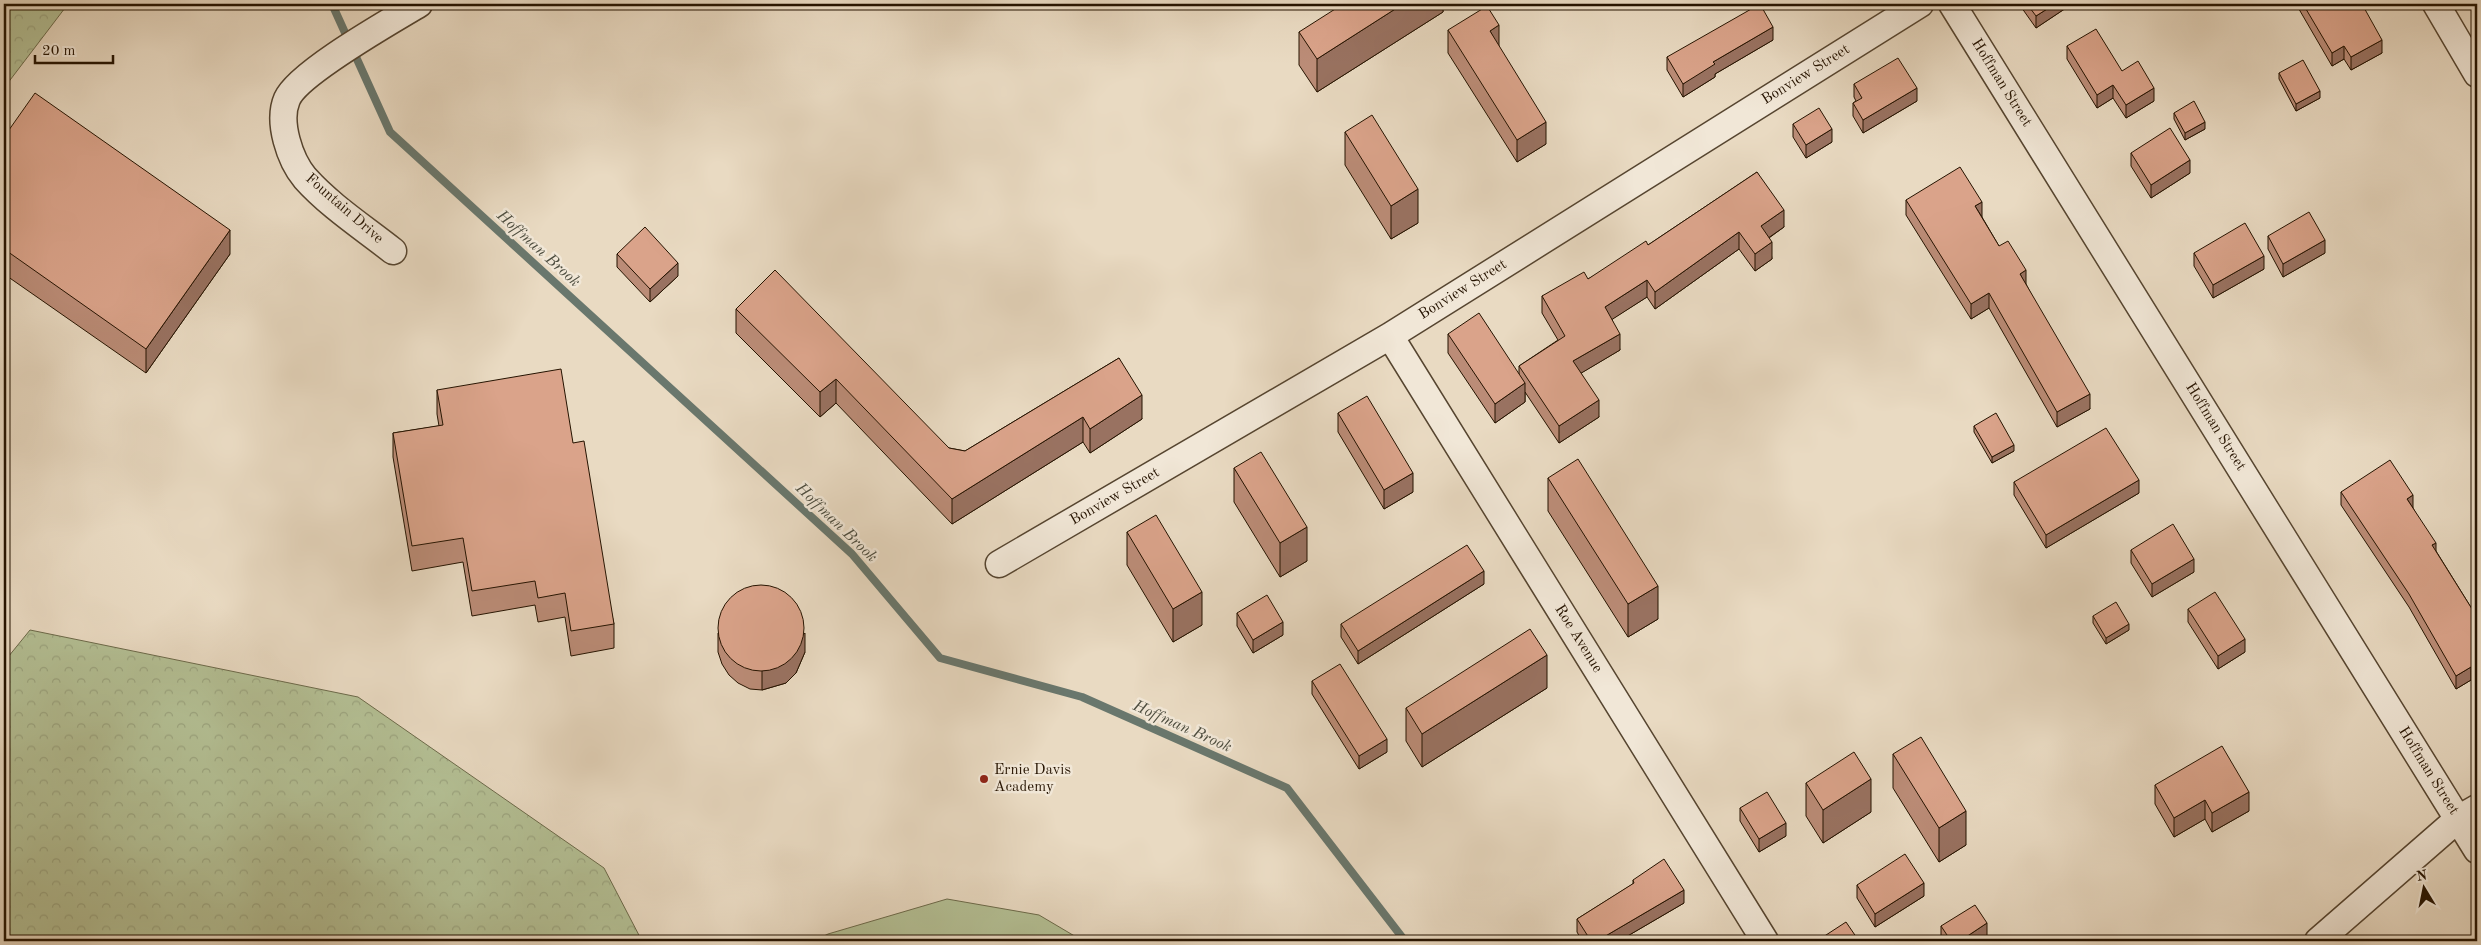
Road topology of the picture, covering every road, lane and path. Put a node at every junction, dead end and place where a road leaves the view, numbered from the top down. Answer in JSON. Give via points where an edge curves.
{"nodes":[{"id":1,"x":1920,"y":4,"type":"edge"},
{"id":2,"x":1952,"y":4,"type":"edge"},
{"id":3,"x":2436,"y":4,"type":"edge"},
{"id":4,"x":409,"y":10,"type":"edge"},
{"id":5,"x":2477,"y":74,"type":"edge"},
{"id":6,"x":393,"y":251,"type":"dead end"},
{"id":7,"x":1390,"y":336,"type":"junction"},
{"id":8,"x":999,"y":564,"type":"dead end"},
{"id":9,"x":2468,"y":814,"type":"edge"},
{"id":10,"x":2477,"y":850,"type":"edge"},
{"id":11,"x":1765,"y":941,"type":"edge"},
{"id":12,"x":2318,"y":941,"type":"edge"}],
"edges":[{"from":1,"to":7,"type":"street","name":"Bonview Street"},
{"from":2,"to":9,"type":"street","name":"Hoffman Street"},
{"from":3,"to":5,"type":"street"},
{"from":4,"to":6,"type":"street","name":"Fountain Drive","via":[[306,78],[287,99],[284,109],[284,130],[304,176]]},
{"from":7,"to":8,"type":"street","name":"Bonview Street"},
{"from":7,"to":11,"type":"street","name":"Roe Avenue"},
{"from":9,"to":10,"type":"street","name":"Hoffman Street"},
{"from":9,"to":12,"type":"street"}]}
